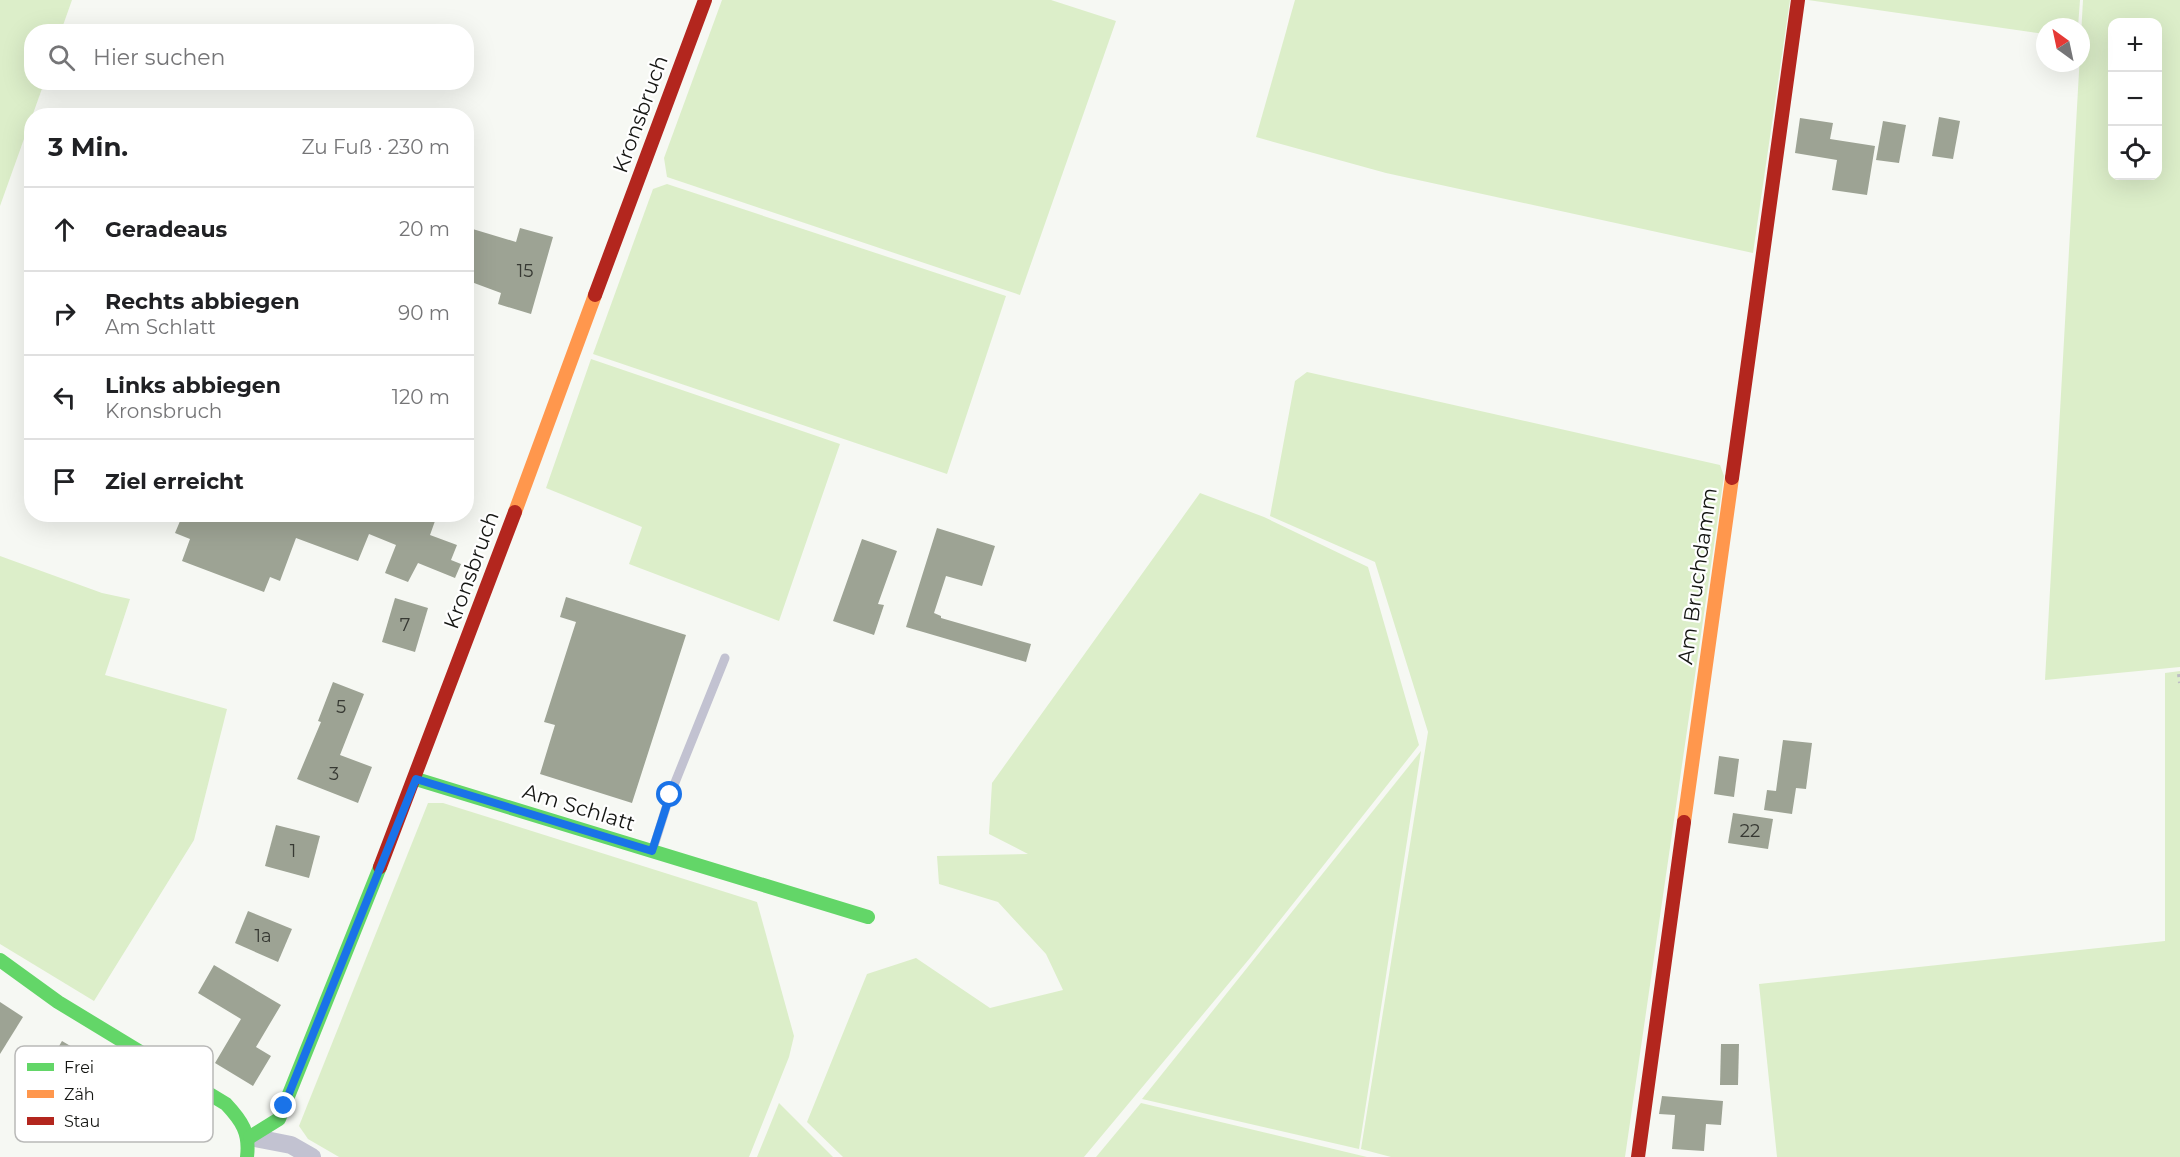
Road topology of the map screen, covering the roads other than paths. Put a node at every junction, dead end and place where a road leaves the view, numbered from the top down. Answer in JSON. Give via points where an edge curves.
{"nodes":[{"id":1,"x":705,"y":0,"type":"edge"},
{"id":2,"x":1798,"y":0,"type":"edge"},
{"id":3,"x":725,"y":658,"type":"dead end"},
{"id":4,"x":416,"y":779,"type":"junction"},
{"id":5,"x":652,"y":851,"type":"junction"},
{"id":6,"x":868,"y":917,"type":"dead end"},
{"id":7,"x":0,"y":960,"type":"edge"},
{"id":8,"x":130,"y":1046,"type":"edge"},
{"id":9,"x":213,"y":1096,"type":"edge"},
{"id":10,"x":250,"y":1137,"type":"junction"},
{"id":11,"x":247,"y":1157,"type":"edge"},
{"id":12,"x":312,"y":1157,"type":"edge"},
{"id":13,"x":1638,"y":1157,"type":"edge"}],
"edges":[{"from":1,"to":4,"type":"street","name":"Kronsbruch"},
{"from":2,"to":13,"type":"street","name":"Am Bruchdamm"},
{"from":3,"to":5,"type":"lane"},
{"from":4,"to":5,"type":"street","name":"Am Schlatt"},
{"from":4,"to":10,"type":"street","name":"Kronsbruch","via":[[279,1119]]},
{"from":5,"to":6,"type":"street","name":"Am Schlatt"},
{"from":7,"to":8,"type":"street","via":[[58,1002]]},
{"from":9,"to":10,"type":"street","via":[[240,1118]]},
{"from":10,"to":11,"type":"street"},
{"from":10,"to":12,"type":"street","via":[[291,1145]]}]}
